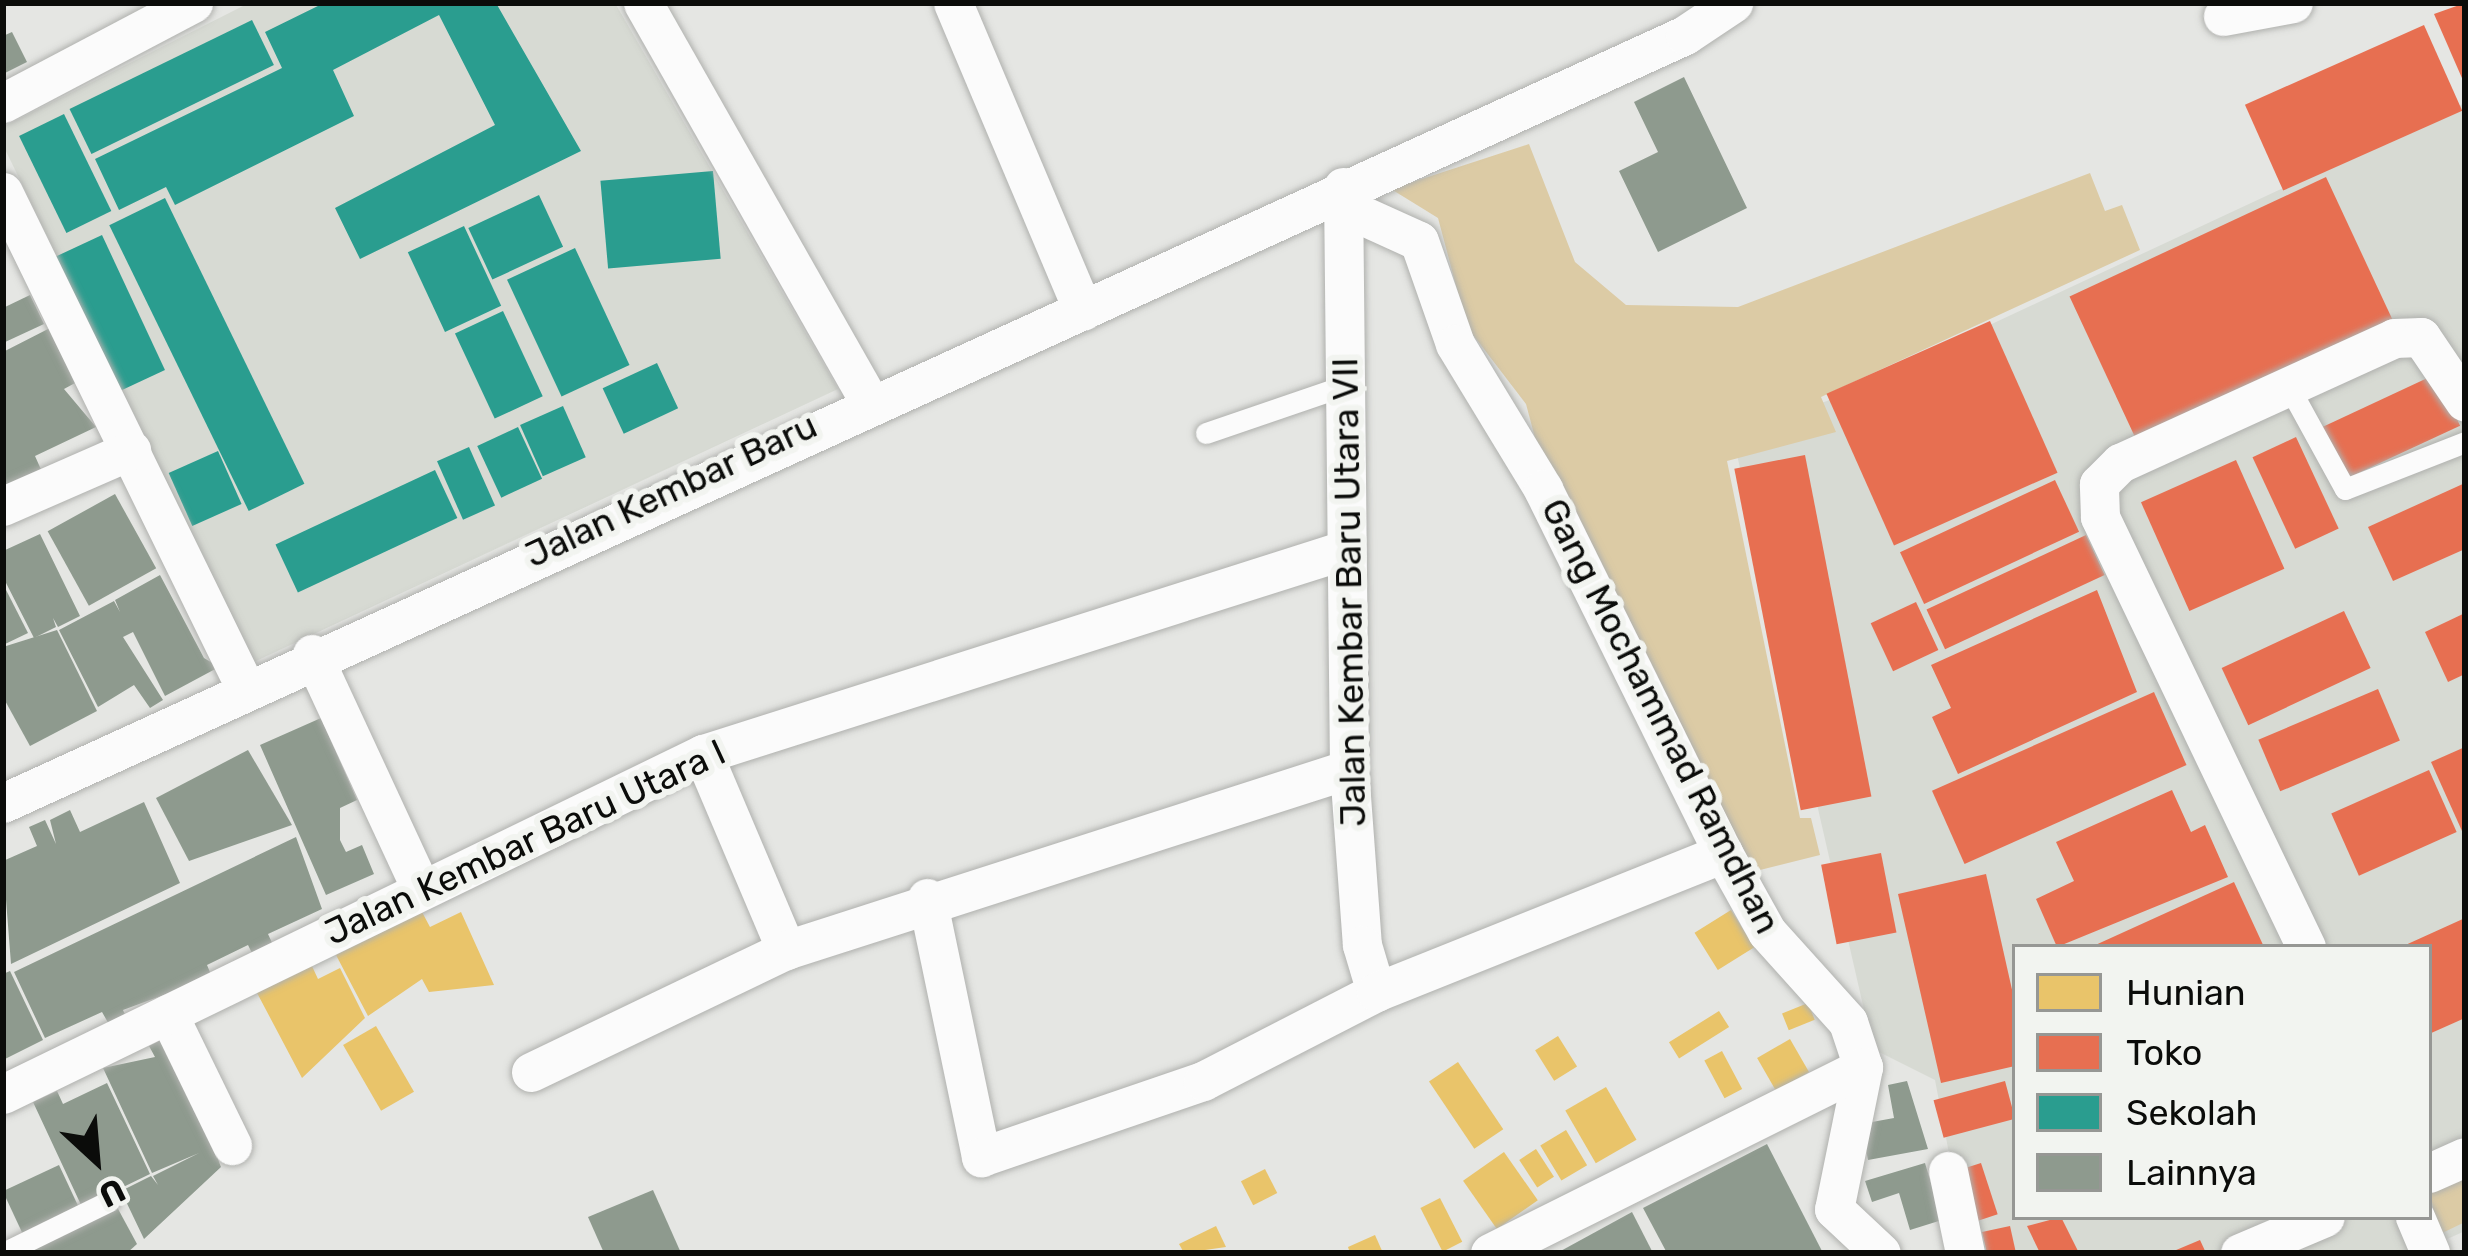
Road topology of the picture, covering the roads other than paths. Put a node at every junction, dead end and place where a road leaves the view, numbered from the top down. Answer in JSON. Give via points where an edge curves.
{"nodes":[{"id":1,"x":193,"y":3,"type":"edge"},
{"id":2,"x":644,"y":3,"type":"edge"},
{"id":3,"x":953,"y":3,"type":"edge"},
{"id":4,"x":1733,"y":3,"type":"edge"},
{"id":5,"x":2293,"y":3,"type":"edge"},
{"id":6,"x":2223,"y":16,"type":"dead end"},
{"id":7,"x":3,"y":103,"type":"edge"},
{"id":8,"x":3,"y":192,"type":"edge"},
{"id":9,"x":1343,"y":197,"type":"junction"},
{"id":10,"x":1083,"y":311,"type":"junction"},
{"id":11,"x":1343,"y":386,"type":"junction"},
{"id":12,"x":2290,"y":389,"type":"junction"},
{"id":13,"x":868,"y":399,"type":"junction"},
{"id":14,"x":2465,"y":401,"type":"edge"},
{"id":15,"x":1206,"y":434,"type":"dead end"},
{"id":16,"x":2465,"y":442,"type":"edge"},
{"id":17,"x":130,"y":450,"type":"junction"},
{"id":18,"x":3,"y":506,"type":"edge"},
{"id":19,"x":1341,"y":551,"type":"junction"},
{"id":20,"x":312,"y":655,"type":"junction"},
{"id":21,"x":244,"y":687,"type":"junction"},
{"id":22,"x":703,"y":754,"type":"junction"},
{"id":23,"x":1349,"y":769,"type":"junction"},
{"id":24,"x":3,"y":803,"type":"edge"},
{"id":25,"x":1723,"y":853,"type":"junction"},
{"id":26,"x":421,"y":889,"type":"junction"},
{"id":27,"x":927,"y":898,"type":"junction"},
{"id":28,"x":2305,"y":944,"type":"edge"},
{"id":29,"x":786,"y":950,"type":"junction"},
{"id":30,"x":1376,"y":992,"type":"junction"},
{"id":31,"x":168,"y":1014,"type":"junction"},
{"id":32,"x":1863,"y":1067,"type":"junction"},
{"id":33,"x":531,"y":1072,"type":"dead end"},
{"id":34,"x":3,"y":1094,"type":"edge"},
{"id":35,"x":232,"y":1145,"type":"dead end"},
{"id":36,"x":2465,"y":1157,"type":"edge"},
{"id":37,"x":1948,"y":1171,"type":"dead end"},
{"id":38,"x":2432,"y":1172,"type":"edge"},
{"id":39,"x":109,"y":1201,"type":"dead end"},
{"id":40,"x":2318,"y":1220,"type":"edge"},
{"id":41,"x":2416,"y":1220,"type":"edge"},
{"id":42,"x":3,"y":1253,"type":"edge"},
{"id":43,"x":1490,"y":1253,"type":"edge"},
{"id":44,"x":1881,"y":1253,"type":"edge"},
{"id":45,"x":1965,"y":1253,"type":"edge"},
{"id":46,"x":2240,"y":1253,"type":"edge"},
{"id":47,"x":2430,"y":1253,"type":"edge"}],
"edges":[{"from":1,"to":7,"type":"street"},
{"from":2,"to":13,"type":"street"},
{"from":3,"to":10,"type":"street"},
{"from":4,"to":9,"type":"street","name":"Jalan Kembar Baru","via":[[1685,35]]},
{"from":5,"to":6,"type":"street"},
{"from":8,"to":17,"type":"street"},
{"from":9,"to":10,"type":"street","name":"Jalan Kembar Baru"},
{"from":9,"to":11,"type":"street","name":"Jalan Kembar Baru Utara VII"},
{"from":9,"to":25,"type":"street","name":"Gang Mochammad Ramdhan","via":[[1419,241],[1455,344],[1554,509]]},
{"from":10,"to":13,"type":"street","name":"Jalan Kembar Baru"},
{"from":11,"to":15,"type":"lane"},
{"from":11,"to":19,"type":"street","name":"Jalan Kembar Baru Utara VII"},
{"from":12,"to":14,"type":"street","via":[[2394,338],[2421,337]]},
{"from":12,"to":16,"type":"lane","via":[[2345,488]]},
{"from":12,"to":28,"type":"street","via":[[2120,463],[2099,484],[2100,517]]},
{"from":13,"to":20,"type":"street","name":"Jalan Kembar Baru"},
{"from":17,"to":18,"type":"street"},
{"from":17,"to":21,"type":"street"},
{"from":19,"to":22,"type":"street","name":"Jalan Kembar Baru Utara I"},
{"from":19,"to":23,"type":"street","name":"Jalan Kembar Baru Utara VII"},
{"from":20,"to":21,"type":"street","name":"Jalan Kembar Baru"},
{"from":20,"to":26,"type":"street"},
{"from":21,"to":24,"type":"street","name":"Jalan Kembar Baru"},
{"from":22,"to":26,"type":"street","name":"Jalan Kembar Baru Utara I"},
{"from":22,"to":29,"type":"street"},
{"from":23,"to":27,"type":"street"},
{"from":23,"to":30,"type":"street","name":"Jalan Kembar Baru Utara VII","via":[[1362,945]]},
{"from":25,"to":30,"type":"street"},
{"from":25,"to":32,"type":"street","name":"Gang Mochammad Ramdhan","via":[[1767,932],[1848,1022]]},
{"from":26,"to":31,"type":"street","name":"Jalan Kembar Baru Utara I"},
{"from":27,"to":29,"type":"street"},
{"from":27,"to":30,"type":"street","via":[[981,1157],[1203,1081]]},
{"from":29,"to":33,"type":"street"},
{"from":31,"to":34,"type":"street","name":"Jalan Kembar Baru Utara I"},
{"from":31,"to":35,"type":"street"},
{"from":32,"to":43,"type":"street"},
{"from":32,"to":44,"type":"street","via":[[1834,1209]]},
{"from":36,"to":38,"type":"street"},
{"from":37,"to":45,"type":"street"},
{"from":39,"to":42,"type":"lane"},
{"from":40,"to":46,"type":"street"},
{"from":41,"to":47,"type":"street"}]}
